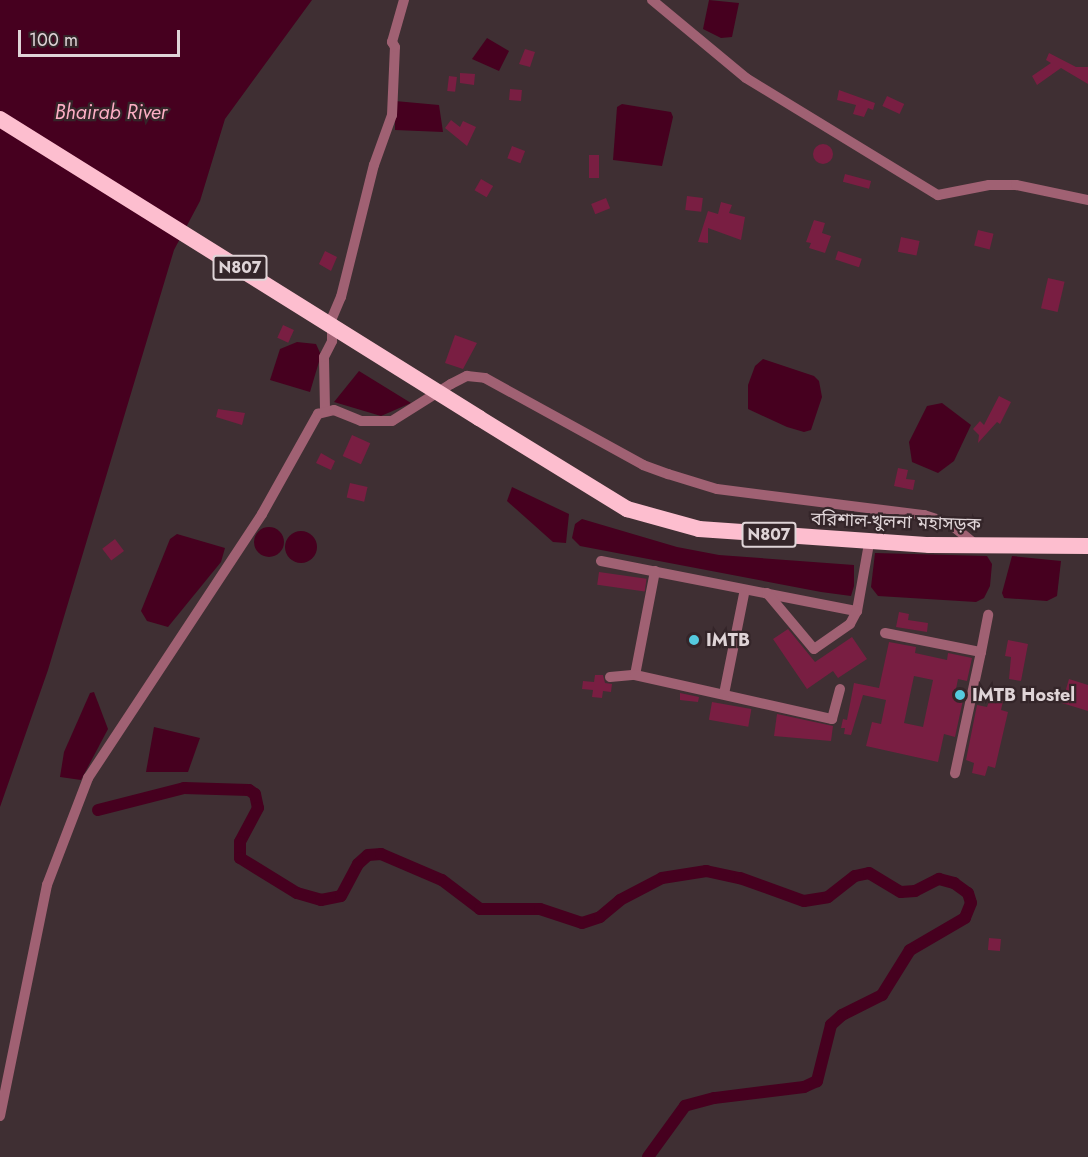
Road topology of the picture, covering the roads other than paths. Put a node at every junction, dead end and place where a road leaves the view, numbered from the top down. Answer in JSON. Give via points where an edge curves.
{"nodes":[{"id":1,"x":404,"y":0,"type":"edge"},
{"id":2,"x":652,"y":0,"type":"edge"},
{"id":3,"x":0,"y":119,"type":"edge"},
{"id":4,"x":1088,"y":200,"type":"edge"},
{"id":5,"x":325,"y":410,"type":"junction"},
{"id":6,"x":977,"y":544,"type":"junction"},
{"id":7,"x":1088,"y":546,"type":"edge"},
{"id":8,"x":868,"y":549,"type":"dead end"},
{"id":9,"x":601,"y":561,"type":"dead end"},
{"id":10,"x":655,"y":572,"type":"junction"},
{"id":11,"x":767,"y":593,"type":"junction"},
{"id":12,"x":744,"y":594,"type":"dead end"},
{"id":13,"x":856,"y":611,"type":"junction"},
{"id":14,"x":988,"y":615,"type":"dead end"},
{"id":15,"x":885,"y":633,"type":"dead end"},
{"id":16,"x":981,"y":652,"type":"junction"},
{"id":17,"x":635,"y":675,"type":"junction"},
{"id":18,"x":610,"y":677,"type":"dead end"},
{"id":19,"x":840,"y":689,"type":"dead end"},
{"id":20,"x":724,"y":694,"type":"junction"},
{"id":21,"x":955,"y":773,"type":"dead end"},
{"id":22,"x":0,"y":1116,"type":"edge"}],
"edges":[{"from":1,"to":5,"type":"street","via":[[392,42],[396,47],[392,115],[374,165],[341,297],[332,318],[332,341],[324,357]]},
{"from":2,"to":4,"type":"street","via":[[746,78],[938,195],[989,185],[1016,185]]},
{"from":3,"to":6,"type":"highway","name":"বরিশাল-খুলনা মহাসড়ক","number":"N807","bridge":true,"via":[[56,150],[627,509],[699,529],[806,539]]},
{"from":5,"to":6,"type":"street","via":[[361,421],[392,421],[466,376],[485,378],[642,465],[668,474],[717,489],[924,515],[950,523]]},
{"from":5,"to":22,"type":"street","via":[[311,420],[262,514],[88,778],[47,885]]},
{"from":6,"to":7,"type":"highway","name":"বরিশাল-খুলনা মহাসড়ক","number":"N807"},
{"from":8,"to":13,"type":"street"},
{"from":9,"to":10,"type":"street"},
{"from":10,"to":11,"type":"street"},
{"from":10,"to":17,"type":"street"},
{"from":11,"to":13,"type":"street"},
{"from":11,"to":13,"type":"street","via":[[814,649],[850,624]]},
{"from":12,"to":20,"type":"street"},
{"from":14,"to":16,"type":"street"},
{"from":15,"to":16,"type":"street"},
{"from":16,"to":21,"type":"street"},
{"from":17,"to":18,"type":"street"},
{"from":17,"to":20,"type":"street"},
{"from":19,"to":20,"type":"street","via":[[832,719]]}]}
